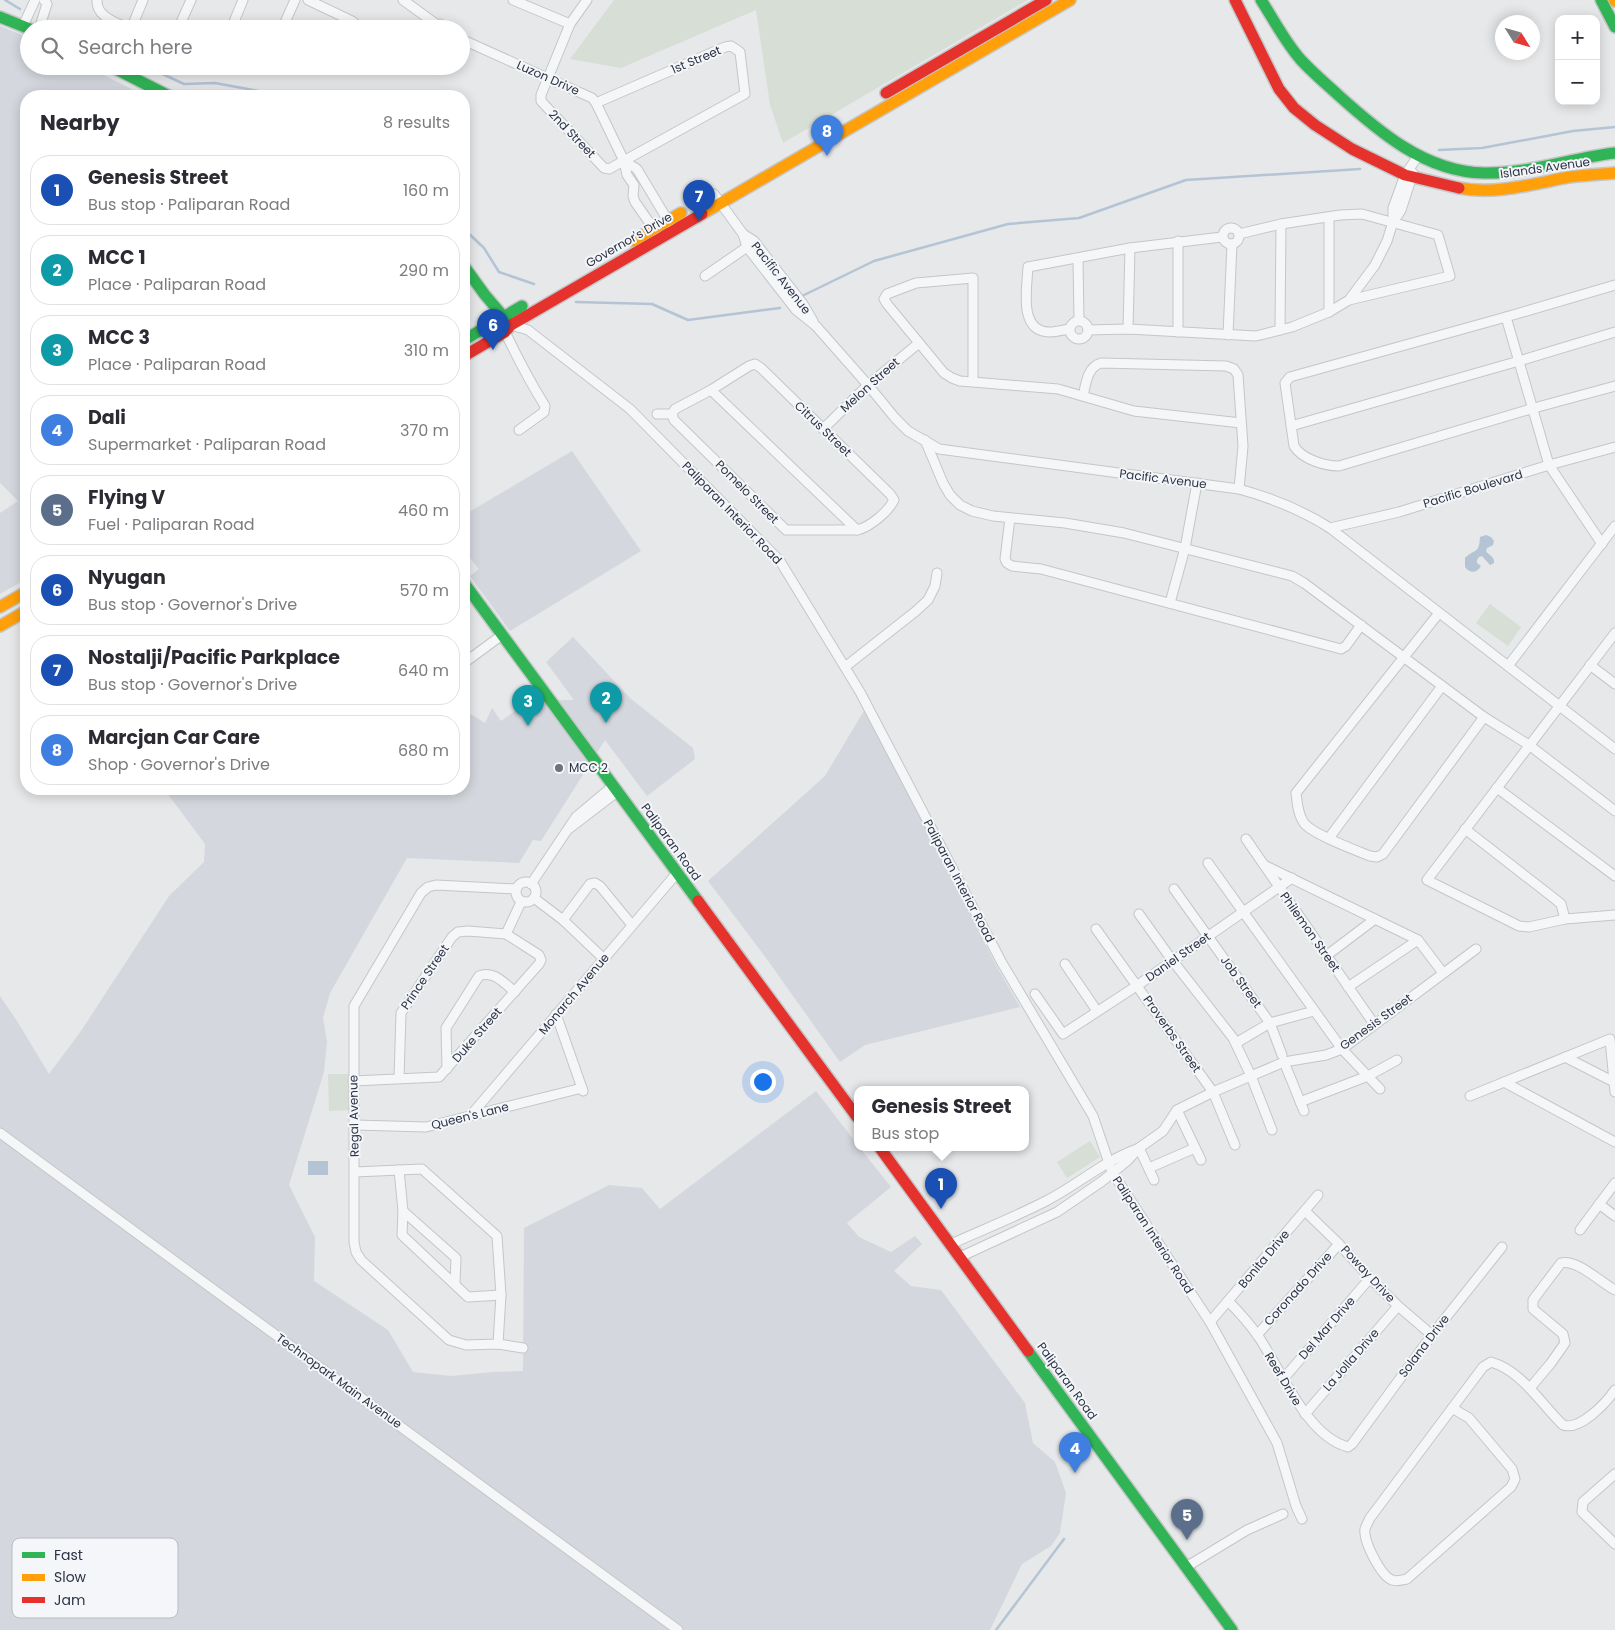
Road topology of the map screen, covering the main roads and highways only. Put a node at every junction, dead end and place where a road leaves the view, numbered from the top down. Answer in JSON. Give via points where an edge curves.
{"nodes":[{"id":1,"x":1046,"y":0,"type":"edge"},
{"id":2,"x":1070,"y":0,"type":"edge"},
{"id":3,"x":1235,"y":0,"type":"edge"},
{"id":4,"x":1261,"y":0,"type":"edge"},
{"id":5,"x":1602,"y":0,"type":"edge"},
{"id":6,"x":0,"y":17,"type":"edge"},
{"id":7,"x":20,"y":25,"type":"edge"},
{"id":8,"x":1615,"y":27,"type":"edge"},
{"id":9,"x":128,"y":75,"type":"edge"},
{"id":10,"x":157,"y":90,"type":"edge"},
{"id":11,"x":876,"y":99,"type":"dead end"},
{"id":12,"x":800,"y":144,"type":"dead end"},
{"id":13,"x":1615,"y":154,"type":"edge"},
{"id":14,"x":1615,"y":173,"type":"edge"},
{"id":15,"x":717,"y":198,"type":"junction"},
{"id":16,"x":470,"y":274,"type":"edge"},
{"id":17,"x":507,"y":325,"type":"junction"},
{"id":18,"x":470,"y":338,"type":"edge"},
{"id":19,"x":470,"y":352,"type":"edge"},
{"id":20,"x":470,"y":591,"type":"edge"},
{"id":21,"x":20,"y":595,"type":"edge"},
{"id":22,"x":0,"y":607,"type":"edge"},
{"id":23,"x":20,"y":614,"type":"edge"},
{"id":24,"x":0,"y":626,"type":"edge"},
{"id":25,"x":854,"y":1113,"type":"edge"},
{"id":26,"x":882,"y":1151,"type":"edge"},
{"id":27,"x":1232,"y":1630,"type":"edge"}],
"edges":[{"from":1,"to":11,"type":"main road"},
{"from":2,"to":15,"type":"main road","name":"Governor's Drive"},
{"from":3,"to":14,"type":"main road","name":"Islands Avenue","via":[[1280,89],[1294,108],[1352,149],[1408,176],[1466,189],[1500,189]]},
{"from":4,"to":13,"type":"main road","name":"Islands Avenue","via":[[1301,60],[1381,130],[1418,156],[1454,169],[1485,173]]},
{"from":5,"to":8,"type":"main road"},
{"from":6,"to":7,"type":"main road"},
{"from":9,"to":10,"type":"main road"},
{"from":12,"to":15,"type":"main road","name":"Governor's Drive"},
{"from":15,"to":17,"type":"main road","name":"Governor's Drive"},
{"from":16,"to":17,"type":"main road"},
{"from":17,"to":18,"type":"main road","name":"Governor's Drive"},
{"from":17,"to":19,"type":"main road","name":"Governor's Drive"},
{"from":20,"to":25,"type":"main road","name":"Paliparan Road"},
{"from":21,"to":22,"type":"main road"},
{"from":23,"to":24,"type":"main road"},
{"from":26,"to":27,"type":"main road","name":"Paliparan Road"}]}
